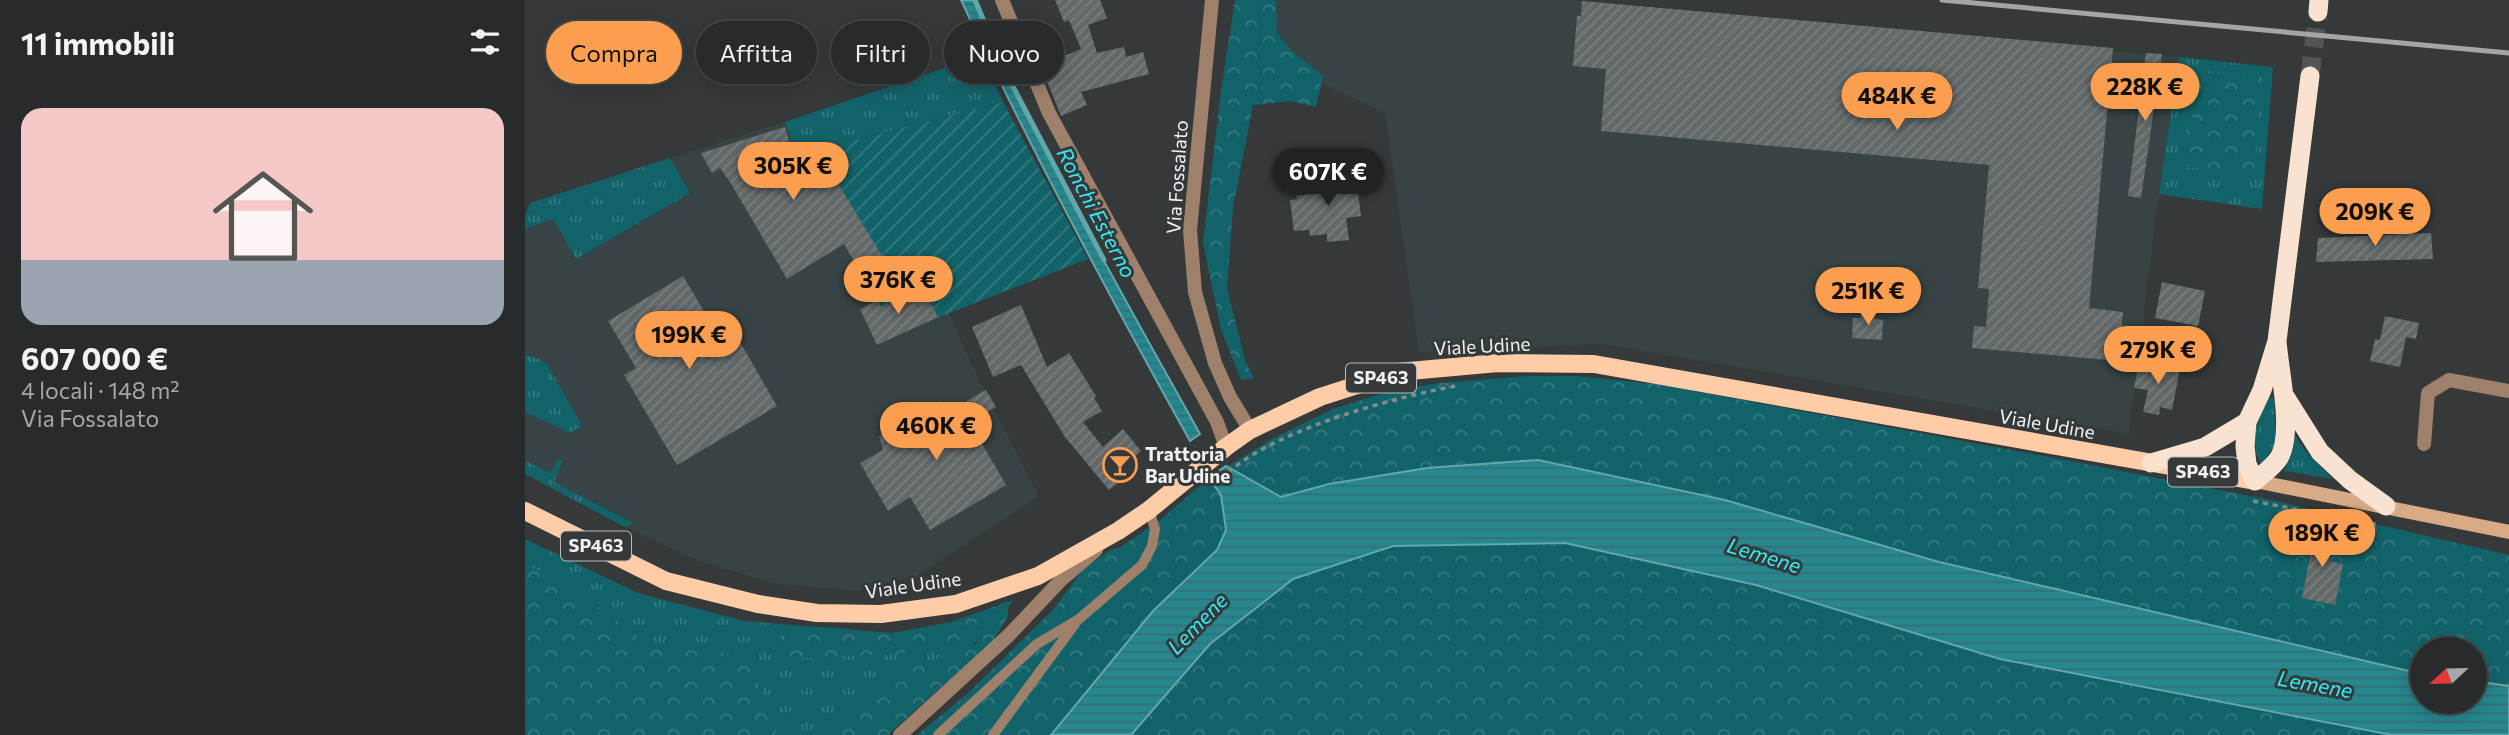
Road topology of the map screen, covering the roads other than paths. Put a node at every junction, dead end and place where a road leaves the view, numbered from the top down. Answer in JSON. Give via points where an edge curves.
{"nodes":[{"id":1,"x":1002,"y":0,"type":"edge"},
{"id":2,"x":1212,"y":0,"type":"edge"},
{"id":3,"x":2310,"y":76,"type":"tunnel mouth"},
{"id":4,"x":2277,"y":341,"type":"junction"},
{"id":5,"x":2509,"y":391,"type":"edge"},
{"id":6,"x":2284,"y":396,"type":"junction"},
{"id":7,"x":2247,"y":422,"type":"junction"},
{"id":8,"x":1250,"y":430,"type":"junction"},
{"id":9,"x":2424,"y":444,"type":"dead end"},
{"id":10,"x":1226,"y":447,"type":"junction"},
{"id":11,"x":2151,"y":463,"type":"junction"},
{"id":12,"x":2255,"y":481,"type":"junction"},
{"id":13,"x":1149,"y":510,"type":"junction"},
{"id":14,"x":525,"y":511,"type":"edge"},
{"id":15,"x":2387,"y":516,"type":"junction"},
{"id":16,"x":1118,"y":531,"type":"junction"},
{"id":17,"x":2509,"y":532,"type":"edge"},
{"id":18,"x":1079,"y":619,"type":"junction"},
{"id":19,"x":900,"y":735,"type":"edge"},
{"id":20,"x":938,"y":735,"type":"edge"},
{"id":21,"x":993,"y":735,"type":"edge"}],
"edges":[{"from":1,"to":10,"type":"street","via":[[1049,113],[1205,399]]},
{"from":2,"to":8,"type":"street","name":"Via Fossalato","via":[[1190,230],[1195,292],[1215,363]]},
{"from":3,"to":4,"type":"highway"},
{"from":4,"to":6,"type":"highway"},
{"from":4,"to":7,"type":"highway"},
{"from":5,"to":9,"type":"street","via":[[2449,380],[2428,393]]},
{"from":6,"to":12,"type":"highway","via":[[2280,457]]},
{"from":6,"to":15,"type":"highway","via":[[2320,452]]},
{"from":7,"to":11,"type":"highway","via":[[2205,447]]},
{"from":7,"to":12,"type":"highway","via":[[2247,464]]},
{"from":8,"to":10,"type":"main road","name":"Viale Udine","number":"SP463"},
{"from":8,"to":11,"type":"main road","name":"Viale Udine","number":"SP463","via":[[1320,397],[1398,372],[1498,363],[1594,364]]},
{"from":10,"to":13,"type":"main road","name":"Viale Udine","number":"SP463"},
{"from":11,"to":12,"type":"main road","name":"Viale Udine","number":"SP463"},
{"from":12,"to":15,"type":"main road","name":"Viale Udine","number":"SP463"},
{"from":13,"to":16,"type":"main road","name":"Viale Udine","number":"SP463"},
{"from":13,"to":18,"type":"lane","via":[[1155,529],[1142,565]]},
{"from":14,"to":16,"type":"main road","name":"Viale Udine","number":"SP463","via":[[666,581],[817,613],[881,614],[956,604],[1038,576]]},
{"from":15,"to":17,"type":"main road","name":"Viale Udine","number":"SP463"},
{"from":16,"to":19,"type":"street"},
{"from":18,"to":20,"type":"lane","via":[[1037,644]]},
{"from":18,"to":21,"type":"lane"}]}
